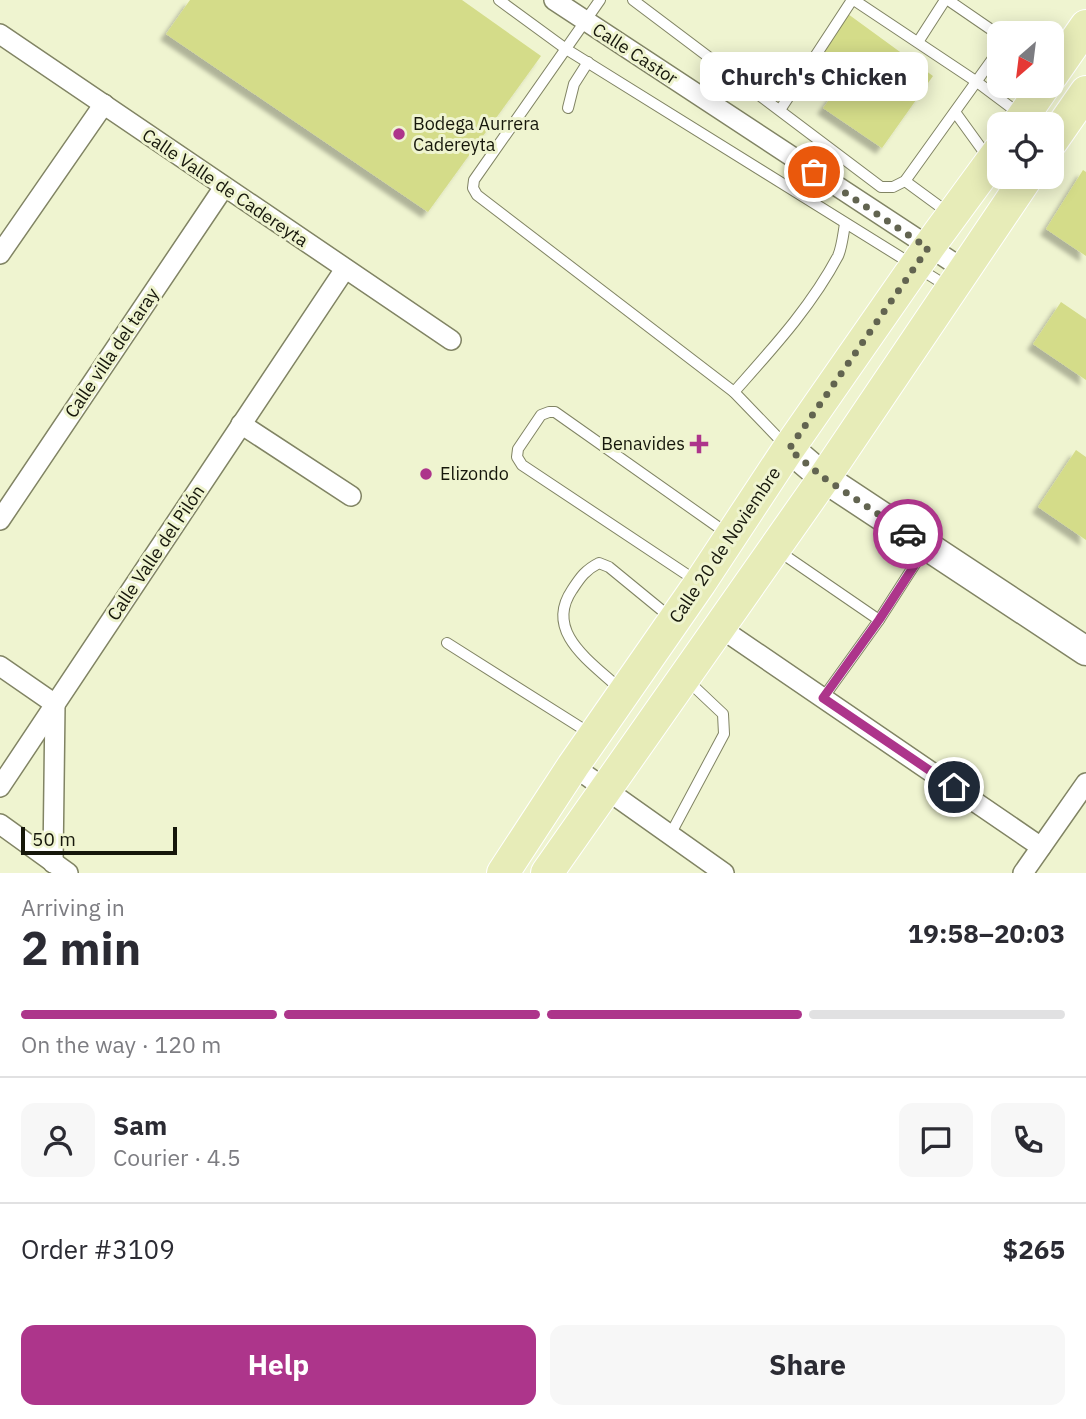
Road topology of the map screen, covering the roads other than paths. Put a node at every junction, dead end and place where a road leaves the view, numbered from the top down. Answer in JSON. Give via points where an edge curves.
{"nodes":[{"id":1,"x":499,"y":0,"type":"edge"},
{"id":2,"x":554,"y":0,"type":"edge"},
{"id":3,"x":600,"y":0,"type":"edge"},
{"id":4,"x":632,"y":0,"type":"edge"},
{"id":5,"x":853,"y":0,"type":"edge"},
{"id":6,"x":947,"y":0,"type":"edge"},
{"id":7,"x":586,"y":21,"type":"junction"},
{"id":8,"x":1086,"y":26,"type":"edge"},
{"id":9,"x":987,"y":27,"type":"edge"},
{"id":10,"x":0,"y":34,"type":"edge"},
{"id":11,"x":918,"y":41,"type":"junction"},
{"id":12,"x":566,"y":48,"type":"junction"},
{"id":13,"x":588,"y":62,"type":"junction"},
{"id":14,"x":987,"y":67,"type":"edge"},
{"id":15,"x":977,"y":82,"type":"junction"},
{"id":16,"x":1066,"y":83,"type":"edge"},
{"id":17,"x":104,"y":104,"type":"junction"},
{"id":18,"x":568,"y":108,"type":"dead end"},
{"id":19,"x":780,"y":110,"type":"junction"},
{"id":20,"x":955,"y":112,"type":"junction"},
{"id":21,"x":1011,"y":112,"type":"edge"},
{"id":22,"x":1030,"y":112,"type":"edge"},
{"id":23,"x":1059,"y":112,"type":"edge"},
{"id":24,"x":987,"y":147,"type":"edge"},
{"id":25,"x":987,"y":167,"type":"edge"},
{"id":26,"x":905,"y":181,"type":"junction"},
{"id":27,"x":224,"y":187,"type":"junction"},
{"id":28,"x":1019,"y":189,"type":"edge"},
{"id":29,"x":953,"y":216,"type":"junction"},
{"id":30,"x":845,"y":225,"type":"junction"},
{"id":31,"x":0,"y":254,"type":"edge"},
{"id":32,"x":922,"y":257,"type":"junction"},
{"id":33,"x":345,"y":270,"type":"junction"},
{"id":34,"x":956,"y":279,"type":"junction"},
{"id":35,"x":451,"y":340,"type":"dead end"},
{"id":36,"x":734,"y":392,"type":"junction"},
{"id":37,"x":241,"y":424,"type":"junction"},
{"id":38,"x":789,"y":449,"type":"junction"},
{"id":39,"x":824,"y":478,"type":"junction"},
{"id":40,"x":351,"y":496,"type":"dead end"},
{"id":41,"x":0,"y":520,"type":"edge"},
{"id":42,"x":731,"y":536,"type":"junction"},
{"id":43,"x":927,"y":546,"type":"junction"},
{"id":44,"x":774,"y":548,"type":"junction"},
{"id":45,"x":700,"y":583,"type":"junction"},
{"id":46,"x":674,"y":620,"type":"junction"},
{"id":47,"x":879,"y":620,"type":"junction"},
{"id":48,"x":719,"y":627,"type":"junction"},
{"id":49,"x":447,"y":643,"type":"dead end"},
{"id":50,"x":1086,"y":651,"type":"edge"},
{"id":51,"x":0,"y":666,"type":"edge"},
{"id":52,"x":684,"y":678,"type":"junction"},
{"id":53,"x":624,"y":693,"type":"junction"},
{"id":54,"x":823,"y":698,"type":"junction"},
{"id":55,"x":55,"y":704,"type":"junction"},
{"id":56,"x":594,"y":736,"type":"junction"},
{"id":57,"x":573,"y":766,"type":"junction"},
{"id":58,"x":1086,"y":783,"type":"edge"},
{"id":59,"x":0,"y":787,"type":"edge"},
{"id":60,"x":606,"y":790,"type":"junction"},
{"id":61,"x":0,"y":824,"type":"edge"},
{"id":62,"x":670,"y":835,"type":"junction"},
{"id":63,"x":1041,"y":847,"type":"junction"},
{"id":64,"x":56,"y":870,"type":"edge"},
{"id":65,"x":503,"y":873,"type":"edge"},
{"id":66,"x":547,"y":873,"type":"edge"},
{"id":67,"x":724,"y":873,"type":"edge"},
{"id":68,"x":1023,"y":873,"type":"edge"}],
"edges":[{"from":1,"to":12,"type":"lane"},
{"from":2,"to":7,"type":"street","name":"Calle Castor"},
{"from":3,"to":7,"type":"lane"},
{"from":4,"to":19,"type":"lane"},
{"from":5,"to":11,"type":"lane"},
{"from":5,"to":19,"type":"lane"},
{"from":6,"to":9,"type":"lane"},
{"from":6,"to":11,"type":"lane"},
{"from":7,"to":12,"type":"lane"},
{"from":7,"to":32,"type":"street","name":"Calle Castor"},
{"from":8,"to":16,"type":"main road"},
{"from":10,"to":17,"type":"street","name":"Calle Valle de Cadereyta"},
{"from":11,"to":15,"type":"lane"},
{"from":12,"to":13,"type":"lane"},
{"from":12,"to":36,"type":"lane","via":[[474,180],[473,188]]},
{"from":13,"to":18,"type":"lane","via":[[574,84]]},
{"from":13,"to":30,"type":"lane"},
{"from":14,"to":15,"type":"lane"},
{"from":15,"to":20,"type":"lane"},
{"from":15,"to":21,"type":"lane"},
{"from":16,"to":22,"type":"main road"},
{"from":16,"to":23,"type":"main road"},
{"from":17,"to":27,"type":"street","name":"Calle Valle de Cadereyta"},
{"from":17,"to":31,"type":"street"},
{"from":19,"to":26,"type":"lane","via":[[881,187]]},
{"from":20,"to":24,"type":"lane"},
{"from":20,"to":26,"type":"lane"},
{"from":25,"to":29,"type":"main road","name":"Calle 20 de Noviembre"},
{"from":26,"to":29,"type":"lane"},
{"from":27,"to":33,"type":"street","name":"Calle Valle de Cadereyta"},
{"from":27,"to":41,"type":"street","name":"Calle villa del taray"},
{"from":28,"to":34,"type":"main road"},
{"from":29,"to":32,"type":"main road","name":"Calle 20 de Noviembre"},
{"from":30,"to":32,"type":"lane"},
{"from":30,"to":36,"type":"lane","via":[[839,254],[819,288]]},
{"from":32,"to":34,"type":"street","name":"Calle Castor"},
{"from":32,"to":38,"type":"main road","name":"Calle 20 de Noviembre"},
{"from":33,"to":35,"type":"street","name":"Calle Valle de Cadereyta"},
{"from":33,"to":37,"type":"street","name":"Calle Valle del Pilón"},
{"from":34,"to":39,"type":"main road"},
{"from":36,"to":38,"type":"lane"},
{"from":37,"to":40,"type":"street"},
{"from":37,"to":55,"type":"street","name":"Calle Valle del Pilón"},
{"from":38,"to":39,"type":"street"},
{"from":38,"to":42,"type":"main road","name":"Calle 20 de Noviembre"},
{"from":39,"to":43,"type":"street"},
{"from":39,"to":44,"type":"main road"},
{"from":42,"to":45,"type":"main road","name":"Calle 20 de Noviembre"},
{"from":42,"to":45,"type":"lane","via":[[555,412],[541,415],[518,449],[522,465]]},
{"from":43,"to":47,"type":"lane"},
{"from":43,"to":50,"type":"street"},
{"from":44,"to":47,"type":"lane"},
{"from":44,"to":48,"type":"main road"},
{"from":45,"to":46,"type":"main road","name":"Calle 20 de Noviembre"},
{"from":46,"to":53,"type":"main road","name":"Calle 20 de Noviembre"},
{"from":46,"to":53,"type":"lane","via":[[609,567],[598,563],[586,569],[564,602],[563,625],[570,641]]},
{"from":47,"to":54,"type":"lane"},
{"from":48,"to":52,"type":"main road"},
{"from":48,"to":54,"type":"street"},
{"from":49,"to":56,"type":"lane"},
{"from":51,"to":55,"type":"street"},
{"from":52,"to":60,"type":"main road"},
{"from":52,"to":62,"type":"lane","via":[[723,714],[724,734]]},
{"from":53,"to":56,"type":"main road","name":"Calle 20 de Noviembre"},
{"from":54,"to":63,"type":"street"},
{"from":55,"to":59,"type":"street","name":"Calle Valle del Pilón"},
{"from":55,"to":64,"type":"street"},
{"from":56,"to":57,"type":"main road","name":"Calle 20 de Noviembre"},
{"from":57,"to":60,"type":"street"},
{"from":57,"to":65,"type":"main road","name":"Calle 20 de Noviembre"},
{"from":58,"to":63,"type":"street"},
{"from":60,"to":62,"type":"street"},
{"from":60,"to":66,"type":"main road"},
{"from":61,"to":64,"type":"street"},
{"from":62,"to":67,"type":"street"},
{"from":63,"to":68,"type":"street"}]}
